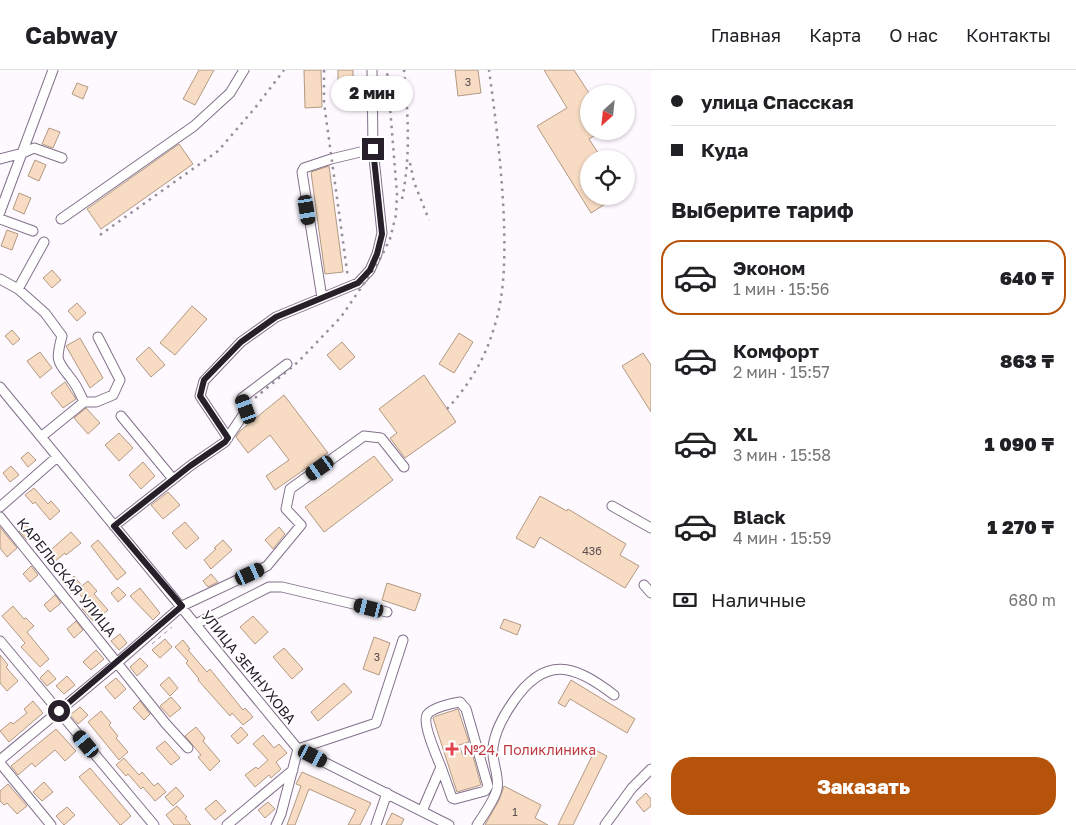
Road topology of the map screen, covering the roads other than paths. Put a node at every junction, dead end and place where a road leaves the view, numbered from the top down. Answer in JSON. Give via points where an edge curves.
{"nodes":[{"id":1,"x":53,"y":70,"type":"edge"},
{"id":2,"x":244,"y":70,"type":"edge"},
{"id":3,"x":372,"y":70,"type":"edge"},
{"id":4,"x":373,"y":149,"type":"junction"},
{"id":5,"x":23,"y":153,"type":"junction"},
{"id":6,"x":62,"y":158,"type":"dead end"},
{"id":7,"x":0,"y":159,"type":"edge"},
{"id":8,"x":0,"y":212,"type":"edge"},
{"id":9,"x":0,"y":219,"type":"edge"},
{"id":10,"x":61,"y":219,"type":"dead end"},
{"id":11,"x":33,"y":231,"type":"dead end"},
{"id":12,"x":44,"y":242,"type":"dead end"},
{"id":13,"x":0,"y":279,"type":"edge"},
{"id":14,"x":18,"y":289,"type":"junction"},
{"id":15,"x":322,"y":298,"type":"junction"},
{"id":16,"x":98,"y":337,"type":"dead end"},
{"id":17,"x":287,"y":364,"type":"dead end"},
{"id":18,"x":0,"y":387,"type":"edge"},
{"id":19,"x":84,"y":402,"type":"junction"},
{"id":20,"x":120,"y":416,"type":"dead end"},
{"id":21,"x":41,"y":437,"type":"junction"},
{"id":22,"x":228,"y":438,"type":"junction"},
{"id":23,"x":57,"y":457,"type":"junction"},
{"id":24,"x":404,"y":466,"type":"dead end"},
{"id":25,"x":173,"y":479,"type":"junction"},
{"id":26,"x":612,"y":506,"type":"dead end"},
{"id":27,"x":0,"y":507,"type":"edge"},
{"id":28,"x":0,"y":517,"type":"edge"},
{"id":29,"x":114,"y":526,"type":"junction"},
{"id":30,"x":651,"y":528,"type":"edge"},
{"id":31,"x":644,"y":586,"type":"dead end"},
{"id":32,"x":651,"y":593,"type":"edge"},
{"id":33,"x":182,"y":606,"type":"junction"},
{"id":34,"x":387,"y":612,"type":"dead end"},
{"id":35,"x":196,"y":624,"type":"junction"},
{"id":36,"x":403,"y":640,"type":"dead end"},
{"id":37,"x":0,"y":641,"type":"edge"},
{"id":38,"x":118,"y":662,"type":"junction"},
{"id":39,"x":614,"y":695,"type":"dead end"},
{"id":40,"x":59,"y":711,"type":"junction"},
{"id":41,"x":188,"y":748,"type":"dead end"},
{"id":42,"x":298,"y":748,"type":"junction"},
{"id":43,"x":0,"y":761,"type":"edge"},
{"id":44,"x":442,"y":767,"type":"junction"},
{"id":45,"x":651,"y":769,"type":"edge"},
{"id":46,"x":293,"y":770,"type":"junction"},
{"id":47,"x":387,"y":793,"type":"junction"},
{"id":48,"x":422,"y":811,"type":"junction"},
{"id":49,"x":51,"y":825,"type":"edge"},
{"id":50,"x":154,"y":825,"type":"edge"},
{"id":51,"x":227,"y":825,"type":"edge"},
{"id":52,"x":276,"y":825,"type":"edge"},
{"id":53,"x":376,"y":825,"type":"edge"},
{"id":54,"x":449,"y":825,"type":"edge"},
{"id":55,"x":477,"y":825,"type":"edge"},
{"id":56,"x":606,"y":825,"type":"edge"}],
"edges":[{"from":1,"to":5,"type":"street"},
{"from":2,"to":10,"type":"street","via":[[230,93],[194,126]]},
{"from":3,"to":4,"type":"street"},
{"from":4,"to":15,"type":"street","via":[[382,234],[377,254],[370,270],[358,283]]},
{"from":4,"to":15,"type":"street","via":[[331,159],[304,168],[302,172]]},
{"from":5,"to":6,"type":"street","via":[[34,148]]},
{"from":5,"to":7,"type":"street"},
{"from":5,"to":8,"type":"street"},
{"from":9,"to":11,"type":"street"},
{"from":12,"to":14,"type":"street"},
{"from":13,"to":14,"type":"street"},
{"from":14,"to":19,"type":"street","via":[[45,313],[62,336],[58,352],[60,365]]},
{"from":15,"to":22,"type":"street","via":[[276,317],[241,342],[204,380],[200,396]]},
{"from":16,"to":19,"type":"street","via":[[120,380],[113,395],[96,402]]},
{"from":17,"to":22,"type":"street","via":[[242,398],[246,409]]},
{"from":18,"to":21,"type":"street","name":"УЛИЦА ЗЕМНУХОВА"},
{"from":19,"to":21,"type":"street"},
{"from":20,"to":25,"type":"street"},
{"from":21,"to":23,"type":"street","name":"УЛИЦА ЗЕМНУХОВА"},
{"from":22,"to":25,"type":"street"},
{"from":23,"to":27,"type":"street"},
{"from":23,"to":29,"type":"street","name":"УЛИЦА ЗЕМНУХОВА"},
{"from":24,"to":33,"type":"street","via":[[381,438],[364,436],[290,489],[286,509],[301,526],[267,566]]},
{"from":25,"to":29,"type":"street"},
{"from":26,"to":30,"type":"street"},
{"from":28,"to":38,"type":"street","name":"КАРЕЛЬСКАЯ УЛИЦА"},
{"from":29,"to":33,"type":"street","name":"УЛИЦА ЗЕМНУХОВА"},
{"from":31,"to":32,"type":"street"},
{"from":33,"to":35,"type":"street","name":"УЛИЦА ЗЕМНУХОВА"},
{"from":33,"to":38,"type":"street"},
{"from":34,"to":35,"type":"street","via":[[282,587],[269,587]]},
{"from":35,"to":42,"type":"street","name":"УЛИЦА ЗЕМНУХОВА"},
{"from":36,"to":42,"type":"street","via":[[376,723]]},
{"from":37,"to":40,"type":"street"},
{"from":38,"to":40,"type":"street"},
{"from":38,"to":41,"type":"street","name":"КАРЕЛЬСКАЯ УЛИЦА"},
{"from":39,"to":55,"type":"street","via":[[594,679],[575,671],[555,669],[537,675],[521,689],[506,711],[496,735],[493,749],[497,791]]},
{"from":40,"to":43,"type":"street"},
{"from":40,"to":50,"type":"street"},
{"from":42,"to":46,"type":"street"},
{"from":42,"to":47,"type":"street","name":"УЛИЦА ЗЕМНУХОВА"},
{"from":43,"to":49,"type":"street"},
{"from":44,"to":44,"type":"street","via":[[425,720],[429,712],[460,702],[466,709],[488,786],[485,791],[455,800]]},
{"from":44,"to":48,"type":"street"},
{"from":45,"to":56,"type":"street","via":[[626,794]]},
{"from":46,"to":51,"type":"street"},
{"from":46,"to":52,"type":"street"},
{"from":47,"to":48,"type":"street","name":"УЛИЦА ЗЕМНУХОВА"},
{"from":47,"to":53,"type":"street"},
{"from":48,"to":54,"type":"street","name":"УЛИЦА ЗЕМНУХОВА"}]}
